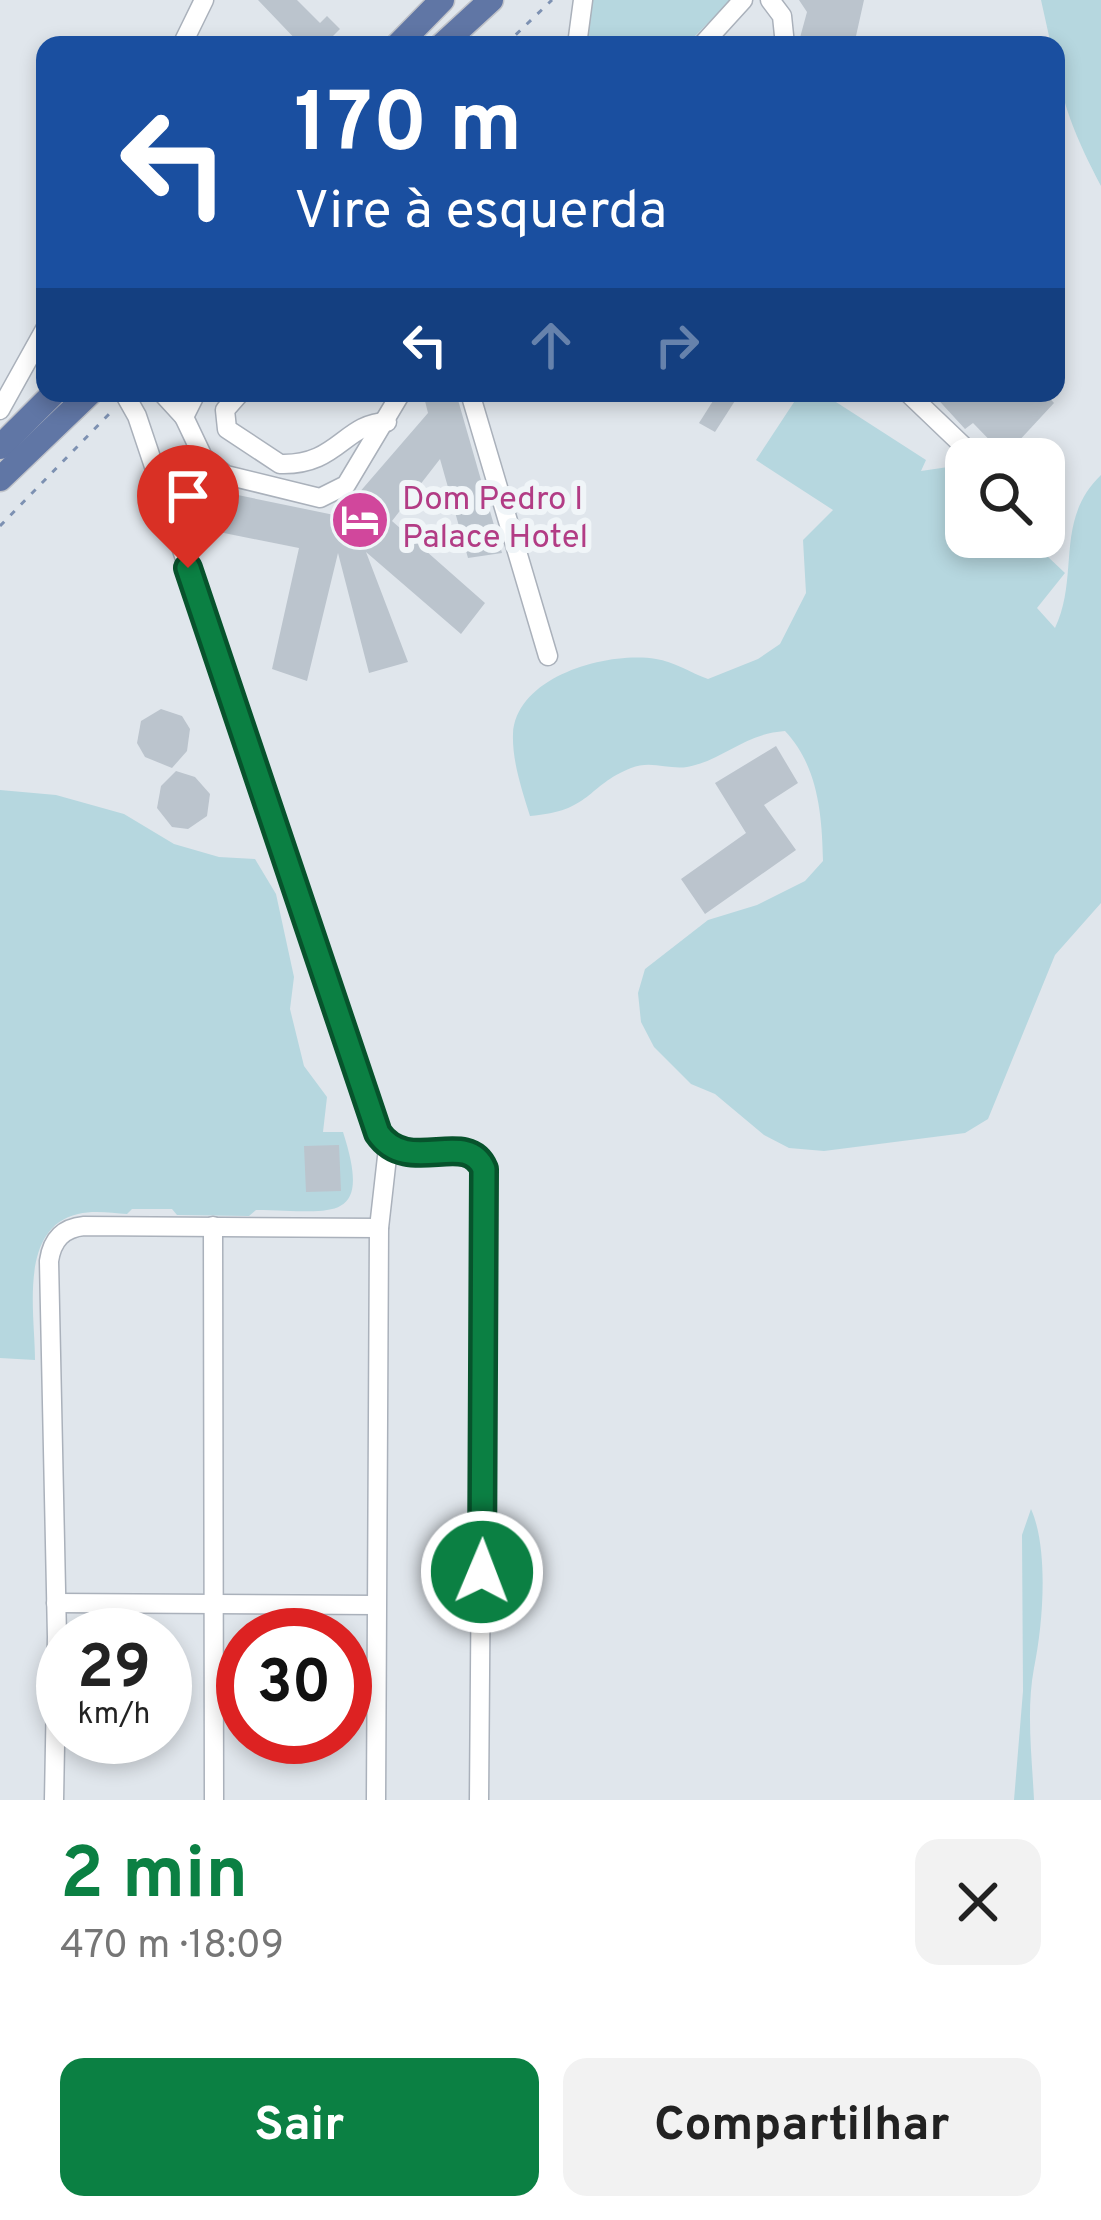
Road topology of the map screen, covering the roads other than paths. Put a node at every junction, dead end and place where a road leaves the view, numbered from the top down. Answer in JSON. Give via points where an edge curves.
{"nodes":[{"id":1,"x":204,"y":0,"type":"edge"},
{"id":2,"x":442,"y":0,"type":"edge"},
{"id":3,"x":491,"y":0,"type":"edge"},
{"id":4,"x":583,"y":0,"type":"edge"},
{"id":5,"x":743,"y":0,"type":"edge"},
{"id":6,"x":770,"y":0,"type":"edge"},
{"id":7,"x":186,"y":36,"type":"edge"},
{"id":8,"x":407,"y":36,"type":"edge"},
{"id":9,"x":452,"y":36,"type":"edge"},
{"id":10,"x":579,"y":36,"type":"edge"},
{"id":11,"x":710,"y":36,"type":"edge"},
{"id":12,"x":784,"y":36,"type":"edge"},
{"id":13,"x":36,"y":366,"type":"edge"},
{"id":14,"x":45,"y":402,"type":"edge"},
{"id":15,"x":81,"y":402,"type":"edge"},
{"id":16,"x":128,"y":402,"type":"edge"},
{"id":17,"x":171,"y":402,"type":"edge"},
{"id":18,"x":191,"y":402,"type":"edge"},
{"id":19,"x":233,"y":402,"type":"edge"},
{"id":20,"x":397,"y":402,"type":"edge"},
{"id":21,"x":473,"y":402,"type":"edge"},
{"id":22,"x":917,"y":402,"type":"edge"},
{"id":23,"x":0,"y":410,"type":"edge"},
{"id":24,"x":184,"y":416,"type":"junction"},
{"id":25,"x":387,"y":422,"type":"junction"},
{"id":26,"x":955,"y":438,"type":"edge"},
{"id":27,"x":0,"y":447,"type":"edge"},
{"id":28,"x":0,"y":479,"type":"edge"},
{"id":29,"x":548,"y":656,"type":"dead end"},
{"id":30,"x":388,"y":1148,"type":"junction"},
{"id":31,"x":213,"y":1226,"type":"junction"},
{"id":32,"x":379,"y":1228,"type":"junction"},
{"id":33,"x":56,"y":1603,"type":"junction"},
{"id":34,"x":215,"y":1604,"type":"junction"},
{"id":35,"x":376,"y":1605,"type":"junction"},
{"id":36,"x":54,"y":1800,"type":"edge"},
{"id":37,"x":214,"y":1800,"type":"edge"},
{"id":38,"x":376,"y":1800,"type":"edge"},
{"id":39,"x":478,"y":1800,"type":"edge"}],
"edges":[{"from":1,"to":7,"type":"street"},
{"from":2,"to":8,"type":"main road"},
{"from":3,"to":9,"type":"main road"},
{"from":4,"to":10,"type":"street"},
{"from":5,"to":11,"type":"street"},
{"from":6,"to":12,"type":"street"},
{"from":13,"to":23,"type":"street"},
{"from":14,"to":27,"type":"main road"},
{"from":15,"to":28,"type":"main road"},
{"from":16,"to":30,"type":"street"},
{"from":17,"to":24,"type":"street"},
{"from":18,"to":24,"type":"street"},
{"from":19,"to":25,"type":"street","via":[[226,410],[231,436],[280,464],[320,458],[359,429]]},
{"from":20,"to":25,"type":"street"},
{"from":21,"to":29,"type":"street"},
{"from":22,"to":26,"type":"street"},
{"from":24,"to":25,"type":"street","via":[[217,469],[312,497],[346,485]]},
{"from":30,"to":32,"type":"street"},
{"from":30,"to":39,"type":"street","via":[[469,1152],[484,1169]]},
{"from":31,"to":32,"type":"street"},
{"from":31,"to":33,"type":"street","via":[[84,1226],[54,1243]]},
{"from":31,"to":34,"type":"street"},
{"from":32,"to":35,"type":"street"},
{"from":33,"to":34,"type":"street"},
{"from":33,"to":36,"type":"street"},
{"from":34,"to":35,"type":"street"},
{"from":34,"to":37,"type":"street"},
{"from":35,"to":38,"type":"street"}]}
